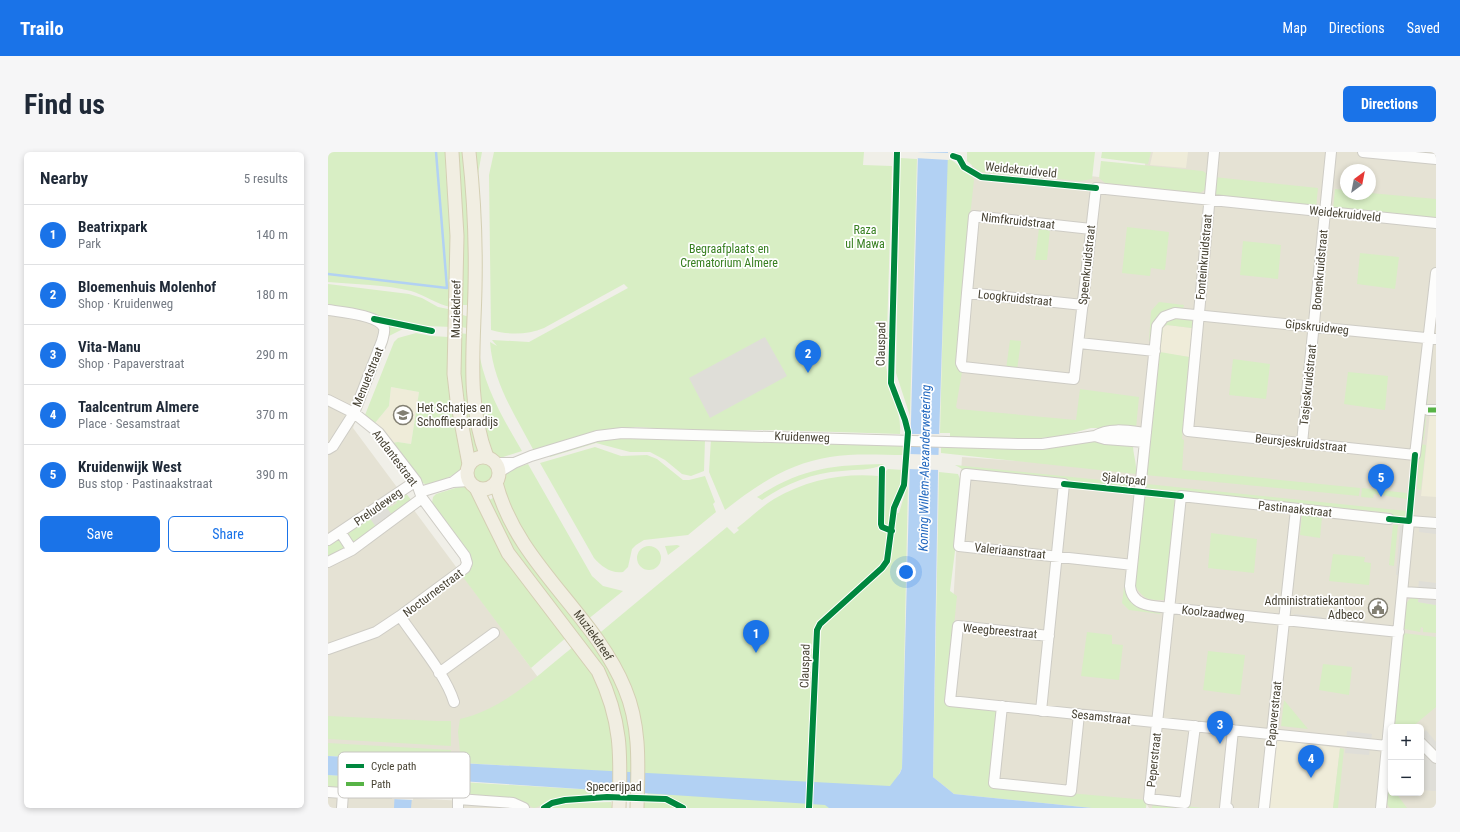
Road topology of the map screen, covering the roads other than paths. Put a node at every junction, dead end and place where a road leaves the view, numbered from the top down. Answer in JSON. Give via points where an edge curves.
{"nodes":[{"id":1,"x":452,"y":152,"type":"edge"},
{"id":2,"x":469,"y":152,"type":"edge"},
{"id":3,"x":1214,"y":152,"type":"edge"},
{"id":4,"x":1330,"y":152,"type":"edge"},
{"id":5,"x":1367,"y":152,"type":"edge"},
{"id":6,"x":1408,"y":154,"type":"edge"},
{"id":7,"x":1436,"y":159,"type":"edge"},
{"id":8,"x":1096,"y":188,"type":"joint"},
{"id":9,"x":1209,"y":199,"type":"junction"},
{"id":10,"x":1325,"y":212,"type":"junction"},
{"id":11,"x":1436,"y":223,"type":"edge"},
{"id":12,"x":1091,"y":229,"type":"junction"},
{"id":13,"x":1436,"y":273,"type":"edge"},
{"id":14,"x":967,"y":293,"type":"junction"},
{"id":15,"x":1083,"y":305,"type":"junction"},
{"id":16,"x":328,"y":310,"type":"edge"},
{"id":17,"x":1199,"y":314,"type":"junction"},
{"id":18,"x":1315,"y":327,"type":"junction"},
{"id":19,"x":1432,"y":339,"type":"edge"},
{"id":20,"x":1079,"y":343,"type":"junction"},
{"id":21,"x":1155,"y":351,"type":"junction"},
{"id":22,"x":1074,"y":379,"type":"joint"},
{"id":23,"x":328,"y":400,"type":"edge"},
{"id":24,"x":354,"y":413,"type":"junction"},
{"id":25,"x":1146,"y":438,"type":"junction"},
{"id":26,"x":1302,"y":443,"type":"junction"},
{"id":27,"x":328,"y":449,"type":"edge"},
{"id":28,"x":494,"y":469,"type":"junction"},
{"id":29,"x":470,"y":476,"type":"junction"},
{"id":30,"x":1142,"y":480,"type":"joint"},
{"id":31,"x":416,"y":481,"type":"junction"},
{"id":32,"x":421,"y":495,"type":"junction"},
{"id":33,"x":1181,"y":496,"type":"joint"},
{"id":34,"x":1296,"y":509,"type":"junction"},
{"id":35,"x":1389,"y":519,"type":"dead end"},
{"id":36,"x":1436,"y":523,"type":"edge"},
{"id":37,"x":340,"y":533,"type":"junction"},
{"id":38,"x":328,"y":540,"type":"edge"},
{"id":39,"x":352,"y":550,"type":"junction"},
{"id":40,"x":1057,"y":556,"type":"junction"},
{"id":41,"x":328,"y":562,"type":"edge"},
{"id":42,"x":1132,"y":565,"type":"junction"},
{"id":43,"x":1403,"y":592,"type":"junction"},
{"id":44,"x":1436,"y":594,"type":"edge"},
{"id":45,"x":1170,"y":608,"type":"junction"},
{"id":46,"x":400,"y":616,"type":"junction"},
{"id":47,"x":1283,"y":619,"type":"junction"},
{"id":48,"x":1400,"y":632,"type":"junction"},
{"id":49,"x":494,"y":633,"type":"dead end"},
{"id":50,"x":1049,"y":636,"type":"junction"},
{"id":51,"x":328,"y":649,"type":"edge"},
{"id":52,"x":439,"y":673,"type":"junction"},
{"id":53,"x":454,"y":702,"type":"dead end"},
{"id":54,"x":1002,"y":706,"type":"junction"},
{"id":55,"x":1041,"y":710,"type":"junction"},
{"id":56,"x":1079,"y":714,"type":"junction"},
{"id":57,"x":1158,"y":723,"type":"junction"},
{"id":58,"x":1195,"y":726,"type":"junction"},
{"id":59,"x":1233,"y":730,"type":"junction"},
{"id":60,"x":1272,"y":734,"type":"junction"},
{"id":61,"x":1387,"y":746,"type":"junction"},
{"id":62,"x":1424,"y":746,"type":"edge"},
{"id":63,"x":1436,"y":758,"type":"edge"},
{"id":64,"x":328,"y":792,"type":"edge"},
{"id":65,"x":338,"y":793,"type":"edge"},
{"id":66,"x":343,"y":798,"type":"edge"},
{"id":67,"x":619,"y":807,"type":"edge"},
{"id":68,"x":637,"y":807,"type":"edge"},
{"id":69,"x":342,"y":808,"type":"edge"},
{"id":70,"x":458,"y":808,"type":"edge"},
{"id":71,"x":524,"y":808,"type":"edge"},
{"id":72,"x":1228,"y":808,"type":"edge"},
{"id":73,"x":1264,"y":808,"type":"edge"},
{"id":74,"x":1381,"y":808,"type":"edge"}],
"edges":[{"from":1,"to":29,"type":"main road","name":"Muziekdreef","via":[[457,236],[454,374]]},
{"from":2,"to":28,"type":"main road","name":"Muziekdreef","via":[[475,230],[475,403]]},
{"from":3,"to":9,"type":"street","name":"Fonteinkruidstraat"},
{"from":4,"to":10,"type":"street","name":"Bonenkruidstraat"},
{"from":5,"to":6,"type":"street"},
{"from":6,"to":7,"type":"street"},
{"from":8,"to":9,"type":"street","name":"Weidekruidveld"},
{"from":8,"to":12,"type":"street","name":"Speenkruidstraat"},
{"from":9,"to":10,"type":"street","name":"Weidekruidveld"},
{"from":9,"to":17,"type":"street","name":"Fonteinkruidstraat"},
{"from":10,"to":11,"type":"street","name":"Weidekruidveld"},
{"from":10,"to":18,"type":"street","name":"Bonenkruidstraat"},
{"from":12,"to":14,"type":"street","name":"Nimfkruidstraat","via":[[974,216]]},
{"from":12,"to":15,"type":"street","name":"Speenkruidstraat"},
{"from":13,"to":19,"type":"street"},
{"from":14,"to":15,"type":"street","name":"Loogkruidstraat"},
{"from":14,"to":22,"type":"street","name":"Loogkruidstraat","via":[[961,363],[963,367]]},
{"from":15,"to":20,"type":"street","name":"Speenkruidstraat"},
{"from":16,"to":24,"type":"street","name":"Menuetstraat","via":[[374,319],[384,330]]},
{"from":17,"to":18,"type":"street","name":"Gipskruidweg"},
{"from":17,"to":21,"type":"street","name":"Gipskruidweg","via":[[1175,312],[1164,316],[1158,326]]},
{"from":17,"to":26,"type":"street","name":"Beursjeskruidstraat","via":[[1188,431]]},
{"from":18,"to":19,"type":"street","name":"Gipskruidweg"},
{"from":18,"to":26,"type":"street","name":"Tasjeskruidstraat"},
{"from":19,"to":26,"type":"street","name":"Beursjeskruidstraat","via":[[1415,455]]},
{"from":20,"to":21,"type":"street"},
{"from":20,"to":22,"type":"street","name":"Speenkruidstraat"},
{"from":21,"to":25,"type":"street","name":"Gipskruidweg"},
{"from":23,"to":24,"type":"street","name":"Andantestraat"},
{"from":24,"to":27,"type":"street","via":[[333,446]]},
{"from":24,"to":31,"type":"street","name":"Andantestraat","via":[[379,433]]},
{"from":25,"to":28,"type":"street","name":"Kruidenweg","via":[[1110,430],[1095,436],[1034,444],[622,433],[597,436]]},
{"from":25,"to":30,"type":"street","name":"Gipskruidweg"},
{"from":28,"to":29,"type":"main road","via":[[476,458]]},
{"from":28,"to":29,"type":"main road","via":[[487,489]]},
{"from":28,"to":68,"type":"main road","name":"Muziekdreef","via":[[499,497],[514,528],[539,567],[602,645],[617,671],[628,697],[636,731]]},
{"from":29,"to":32,"type":"street","name":"Preludeweg"},
{"from":29,"to":67,"type":"main road","name":"Muziekdreef","via":[[508,553],[598,671],[612,704],[620,745]]},
{"from":30,"to":42,"type":"street","name":"Koolzaadweg"},
{"from":31,"to":32,"type":"street","name":"Andantestraat"},
{"from":31,"to":37,"type":"street","name":"Preludeweg"},
{"from":32,"to":39,"type":"street","name":"Preludeweg"},
{"from":32,"to":46,"type":"street","name":"Nocturnestraat","via":[[465,556],[467,563],[462,571]]},
{"from":33,"to":34,"type":"street","name":"Pastinaakstraat"},
{"from":33,"to":45,"type":"street","name":"Koolzaadweg"},
{"from":34,"to":35,"type":"street","name":"Pastinaakstraat"},
{"from":34,"to":47,"type":"street","name":"Papaverstraat"},
{"from":36,"to":43,"type":"street","via":[[1409,521]]},
{"from":37,"to":38,"type":"street","name":"Preludeweg"},
{"from":37,"to":39,"type":"street","name":"Preludeweg"},
{"from":39,"to":41,"type":"street","name":"Preludeweg"},
{"from":40,"to":40,"type":"street","name":"Valeriaanstraat","via":[[959,546],[966,474],[1064,484]]},
{"from":40,"to":42,"type":"street","name":"Valeriaanstraat"},
{"from":40,"to":50,"type":"street"},
{"from":42,"to":45,"type":"street","name":"Koolzaadweg","via":[[1131,592],[1136,601]]},
{"from":43,"to":44,"type":"street"},
{"from":43,"to":48,"type":"street"},
{"from":45,"to":47,"type":"street","name":"Koolzaadweg"},
{"from":45,"to":57,"type":"street","name":"Peperstraat"},
{"from":46,"to":51,"type":"street","via":[[376,632]]},
{"from":46,"to":52,"type":"street","name":"Nocturnestraat"},
{"from":47,"to":48,"type":"street","name":"Koolzaadweg"},
{"from":47,"to":60,"type":"street","name":"Papaverstraat"},
{"from":48,"to":61,"type":"street"},
{"from":49,"to":52,"type":"street"},
{"from":50,"to":54,"type":"street","name":"Weegbreestraat","via":[[958,626],[950,701]]},
{"from":50,"to":55,"type":"street"},
{"from":52,"to":53,"type":"street","name":"Nocturnestraat"},
{"from":54,"to":55,"type":"street","name":"Sesamstraat"},
{"from":54,"to":56,"type":"street","via":[[994,783],[1056,790],[1071,791]]},
{"from":55,"to":56,"type":"street","name":"Sesamstraat"},
{"from":56,"to":57,"type":"street","name":"Sesamstraat"},
{"from":57,"to":58,"type":"street","name":"Sesamstraat"},
{"from":57,"to":58,"type":"street","name":"Peperstraat","via":[[1149,799],[1185,803]]},
{"from":58,"to":59,"type":"street","name":"Sesamstraat"},
{"from":59,"to":60,"type":"street","name":"Sesamstraat"},
{"from":59,"to":72,"type":"street","via":[[1225,808]]},
{"from":60,"to":61,"type":"street","name":"Sesamstraat"},
{"from":60,"to":73,"type":"street","name":"Papaverstraat"},
{"from":61,"to":74,"type":"street"},
{"from":62,"to":63,"type":"street"},
{"from":64,"to":65,"type":"street"},
{"from":66,"to":69,"type":"street"},
{"from":70,"to":71,"type":"street","via":[[458,798],[513,803]]}]}
